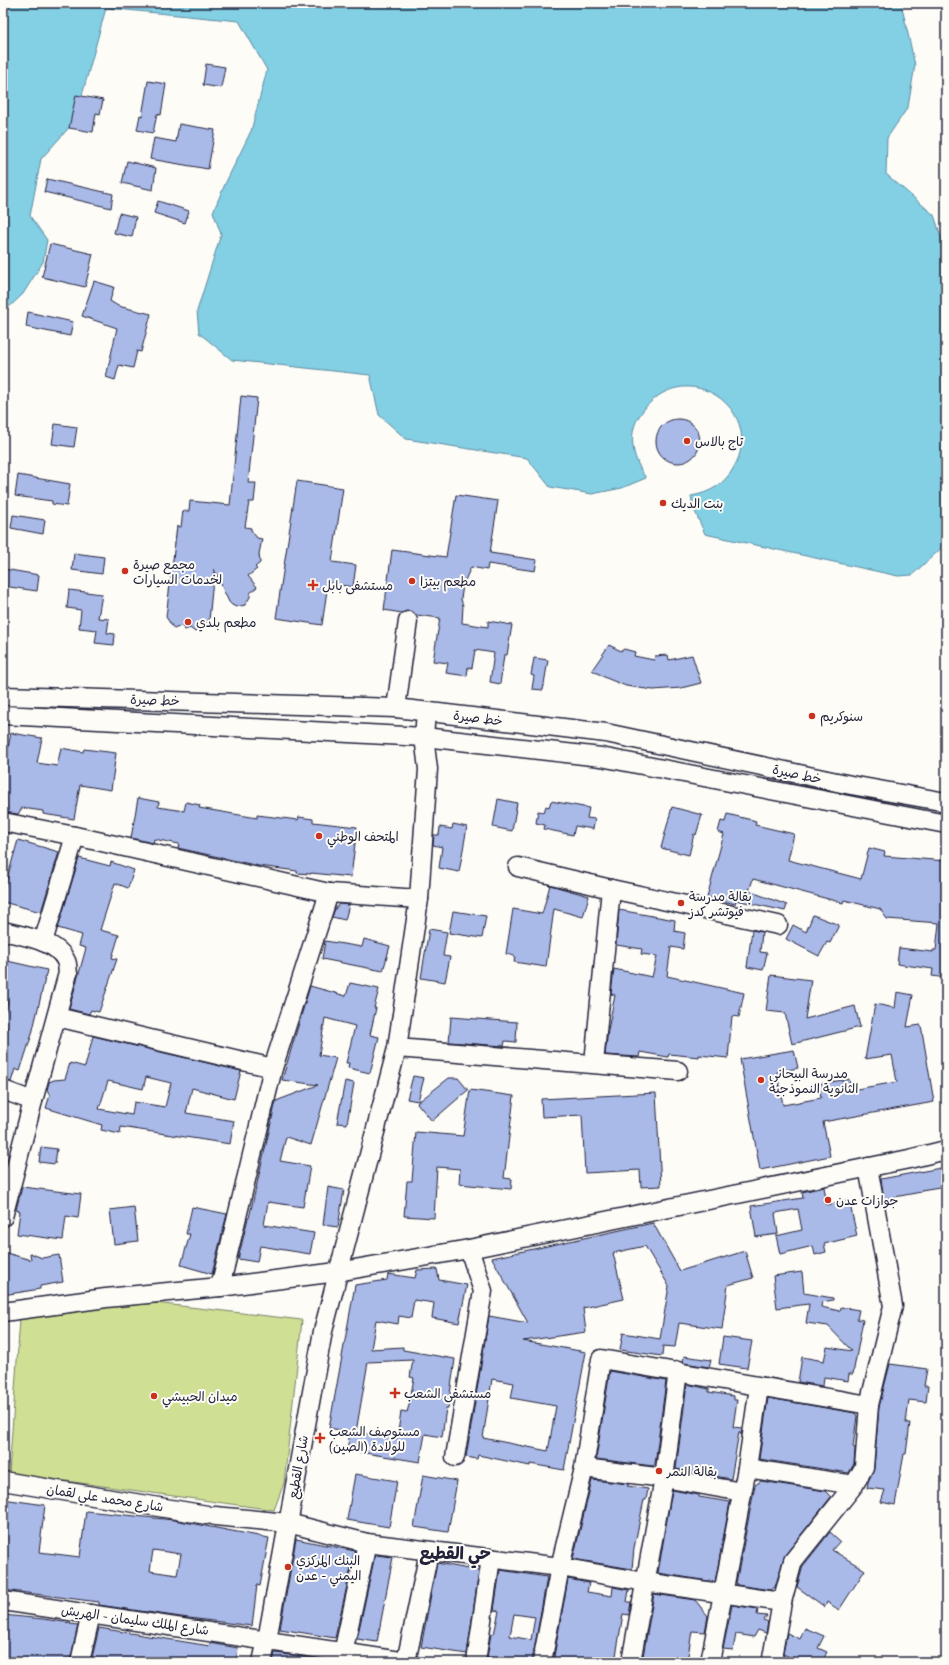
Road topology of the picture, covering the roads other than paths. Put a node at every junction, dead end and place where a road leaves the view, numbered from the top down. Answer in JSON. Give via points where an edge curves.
{"nodes":[{"id":1,"x":408,"y":621,"type":"dead end"},
{"id":2,"x":3,"y":696,"type":"edge"},
{"id":3,"x":396,"y":708,"type":"junction"},
{"id":4,"x":426,"y":712,"type":"junction"},
{"id":5,"x":3,"y":715,"type":"edge"},
{"id":6,"x":424,"y":737,"type":"junction"},
{"id":7,"x":946,"y":802,"type":"edge"},
{"id":8,"x":3,"y":822,"type":"edge"},
{"id":9,"x":946,"y":824,"type":"edge"},
{"id":10,"x":75,"y":836,"type":"junction"},
{"id":11,"x":518,"y":867,"type":"dead end"},
{"id":12,"x":611,"y":889,"type":"junction"},
{"id":13,"x":329,"y":894,"type":"junction"},
{"id":14,"x":419,"y":899,"type":"junction"},
{"id":15,"x":778,"y":925,"type":"dead end"},
{"id":16,"x":3,"y":931,"type":"edge"},
{"id":17,"x":43,"y":942,"type":"junction"},
{"id":18,"x":57,"y":1017,"type":"junction"},
{"id":19,"x":397,"y":1048,"type":"junction"},
{"id":20,"x":594,"y":1063,"type":"junction"},
{"id":21,"x":273,"y":1068,"type":"junction"},
{"id":22,"x":678,"y":1071,"type":"dead end"},
{"id":23,"x":3,"y":1090,"type":"edge"},
{"id":24,"x":32,"y":1101,"type":"junction"},
{"id":25,"x":946,"y":1150,"type":"edge"},
{"id":26,"x":868,"y":1167,"type":"junction"},
{"id":27,"x":3,"y":1217,"type":"edge"},
{"id":28,"x":469,"y":1249,"type":"junction"},
{"id":29,"x":337,"y":1272,"type":"junction"},
{"id":30,"x":220,"y":1287,"type":"junction"},
{"id":31,"x":3,"y":1312,"type":"edge"},
{"id":32,"x":678,"y":1371,"type":"junction"},
{"id":33,"x":759,"y":1386,"type":"junction"},
{"id":34,"x":869,"y":1405,"type":"junction"},
{"id":35,"x":455,"y":1457,"type":"dead end"},
{"id":36,"x":584,"y":1468,"type":"junction"},
{"id":37,"x":747,"y":1468,"type":"junction"},
{"id":38,"x":664,"y":1478,"type":"junction"},
{"id":39,"x":3,"y":1481,"type":"edge"},
{"id":40,"x":854,"y":1485,"type":"junction"},
{"id":41,"x":742,"y":1492,"type":"junction"},
{"id":42,"x":288,"y":1523,"type":"junction"},
{"id":43,"x":367,"y":1543,"type":"junction"},
{"id":44,"x":429,"y":1552,"type":"junction"},
{"id":45,"x":491,"y":1558,"type":"junction"},
{"id":46,"x":560,"y":1567,"type":"junction"},
{"id":47,"x":645,"y":1582,"type":"junction"},
{"id":48,"x":723,"y":1594,"type":"junction"},
{"id":49,"x":3,"y":1601,"type":"edge"},
{"id":50,"x":782,"y":1602,"type":"junction"},
{"id":51,"x":90,"y":1614,"type":"junction"},
{"id":52,"x":267,"y":1640,"type":"junction"},
{"id":53,"x":343,"y":1653,"type":"junction"},
{"id":54,"x":80,"y":1662,"type":"edge"},
{"id":55,"x":262,"y":1662,"type":"edge"},
{"id":56,"x":406,"y":1662,"type":"edge"},
{"id":57,"x":476,"y":1662,"type":"edge"},
{"id":58,"x":542,"y":1662,"type":"edge"},
{"id":59,"x":631,"y":1662,"type":"edge"},
{"id":60,"x":710,"y":1662,"type":"edge"},
{"id":61,"x":776,"y":1662,"type":"edge"}],
"edges":[{"from":1,"to":3,"type":"street"},
{"from":2,"to":3,"type":"street","name":"خط صيرة"},
{"from":3,"to":4,"type":"street","name":"خط صيرة"},
{"from":4,"to":6,"type":"street","name":"شارع القطيع"},
{"from":4,"to":7,"type":"street","name":"خط صيرة","via":[[606,733],[851,785]]},
{"from":5,"to":6,"type":"street","name":"خط صيرة"},
{"from":6,"to":9,"type":"street","name":"خط صيرة","via":[[600,757]]},
{"from":6,"to":14,"type":"street","name":"شارع القطيع","via":[[428,769]]},
{"from":8,"to":10,"type":"street"},
{"from":10,"to":13,"type":"street"},
{"from":10,"to":17,"type":"street"},
{"from":11,"to":12,"type":"street"},
{"from":12,"to":15,"type":"street"},
{"from":12,"to":20,"type":"street"},
{"from":13,"to":14,"type":"street"},
{"from":13,"to":21,"type":"street"},
{"from":14,"to":19,"type":"street","name":"شارع القطيع"},
{"from":16,"to":17,"type":"street"},
{"from":17,"to":18,"type":"street","via":[[53,947],[66,961],[68,973]]},
{"from":18,"to":21,"type":"street"},
{"from":18,"to":24,"type":"street"},
{"from":19,"to":20,"type":"street"},
{"from":19,"to":29,"type":"street","name":"شارع القطيع"},
{"from":20,"to":22,"type":"street"},
{"from":21,"to":30,"type":"street"},
{"from":23,"to":24,"type":"street"},
{"from":24,"to":27,"type":"street"},
{"from":25,"to":26,"type":"street"},
{"from":26,"to":28,"type":"street"},
{"from":26,"to":34,"type":"street","via":[[893,1306]]},
{"from":28,"to":29,"type":"street"},
{"from":28,"to":35,"type":"street","via":[[483,1291]]},
{"from":29,"to":30,"type":"street"},
{"from":29,"to":42,"type":"street","name":"شارع القطيع","via":[[323,1331]]},
{"from":30,"to":31,"type":"street","via":[[106,1298]]},
{"from":32,"to":33,"type":"street"},
{"from":32,"to":36,"type":"street","via":[[601,1359]]},
{"from":32,"to":38,"type":"street"},
{"from":33,"to":34,"type":"street"},
{"from":33,"to":37,"type":"street"},
{"from":34,"to":40,"type":"street","via":[[864,1467]]},
{"from":36,"to":38,"type":"street"},
{"from":36,"to":46,"type":"street"},
{"from":37,"to":40,"type":"street"},
{"from":37,"to":41,"type":"street"},
{"from":38,"to":41,"type":"street"},
{"from":38,"to":47,"type":"street"},
{"from":39,"to":42,"type":"street","name":"شارع محمد علي لقمان","via":[[211,1515]]},
{"from":40,"to":50,"type":"street","via":[[794,1561]]},
{"from":41,"to":48,"type":"street"},
{"from":42,"to":43,"type":"street","name":"شارع محمد علي لقمان"},
{"from":42,"to":52,"type":"street","name":"شارع القطيع"},
{"from":43,"to":44,"type":"street","name":"شارع محمد علي لقمان"},
{"from":43,"to":53,"type":"street"},
{"from":44,"to":45,"type":"street","name":"شارع محمد علي لقمان"},
{"from":44,"to":56,"type":"street"},
{"from":45,"to":46,"type":"street","name":"شارع محمد علي لقمان"},
{"from":45,"to":57,"type":"street"},
{"from":46,"to":47,"type":"street","name":"شارع محمد علي لقمان"},
{"from":46,"to":58,"type":"street"},
{"from":47,"to":48,"type":"street","name":"شارع محمد علي لقمان"},
{"from":47,"to":59,"type":"street"},
{"from":48,"to":50,"type":"street","name":"شارع محمد علي لقمان"},
{"from":48,"to":60,"type":"street"},
{"from":49,"to":51,"type":"street","name":"شارع الملك سليمان - الهريش"},
{"from":50,"to":61,"type":"street","via":[[772,1658]]},
{"from":51,"to":52,"type":"street","name":"شارع الملك سليمان - الهريش"},
{"from":51,"to":54,"type":"street"},
{"from":52,"to":53,"type":"street","name":"شارع الملك سليمان - الهريش"},
{"from":52,"to":55,"type":"street","name":"شارع القطيع"},
{"from":53,"to":56,"type":"street","name":"شارع الملك سليمان - الهريش"}]}
